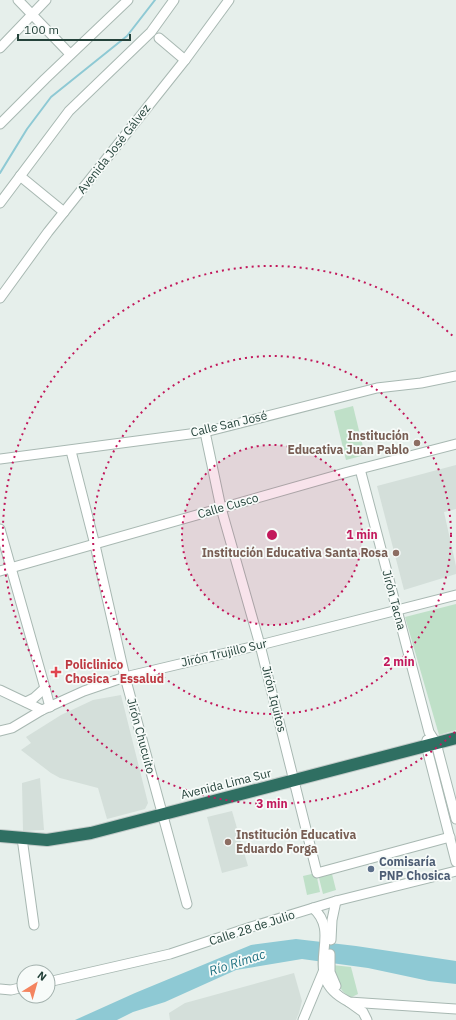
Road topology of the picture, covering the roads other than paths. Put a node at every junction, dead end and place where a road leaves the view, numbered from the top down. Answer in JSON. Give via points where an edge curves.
{"nodes":[{"id":1,"x":18,"y":0,"type":"edge"},
{"id":2,"x":46,"y":0,"type":"edge"},
{"id":3,"x":128,"y":0,"type":"edge"},
{"id":4,"x":174,"y":0,"type":"edge"},
{"id":5,"x":229,"y":0,"type":"edge"},
{"id":6,"x":32,"y":15,"type":"junction"},
{"id":7,"x":159,"y":38,"type":"dead end"},
{"id":8,"x":0,"y":48,"type":"edge"},
{"id":9,"x":70,"y":54,"type":"junction"},
{"id":10,"x":185,"y":60,"type":"junction"},
{"id":11,"x":0,"y":124,"type":"edge"},
{"id":12,"x":20,"y":176,"type":"junction"},
{"id":13,"x":0,"y":203,"type":"edge"},
{"id":14,"x":64,"y":212,"type":"junction"},
{"id":15,"x":0,"y":298,"type":"edge"},
{"id":16,"x":456,"y":376,"type":"edge"},
{"id":17,"x":206,"y":432,"type":"junction"},
{"id":18,"x":456,"y":444,"type":"edge"},
{"id":19,"x":71,"y":450,"type":"junction"},
{"id":20,"x":0,"y":459,"type":"edge"},
{"id":21,"x":360,"y":469,"type":"junction"},
{"id":22,"x":221,"y":508,"type":"junction"},
{"id":23,"x":0,"y":528,"type":"edge"},
{"id":24,"x":95,"y":545,"type":"junction"},
{"id":25,"x":11,"y":567,"type":"junction"},
{"id":26,"x":0,"y":571,"type":"edge"},
{"id":27,"x":456,"y":595,"type":"edge"},
{"id":28,"x":397,"y":611,"type":"junction"},
{"id":29,"x":260,"y":645,"type":"junction"},
{"id":30,"x":125,"y":677,"type":"junction"},
{"id":31,"x":45,"y":688,"type":"junction"},
{"id":32,"x":0,"y":690,"type":"edge"},
{"id":33,"x":26,"y":702,"type":"junction"},
{"id":34,"x":46,"y":708,"type":"junction"},
{"id":35,"x":0,"y":731,"type":"edge"},
{"id":36,"x":456,"y":738,"type":"edge"},
{"id":37,"x":431,"y":744,"type":"junction"},
{"id":38,"x":294,"y":781,"type":"junction"},
{"id":39,"x":163,"y":814,"type":"junction"},
{"id":40,"x":456,"y":818,"type":"edge"},
{"id":41,"x":452,"y":832,"type":"edge"},
{"id":42,"x":0,"y":836,"type":"edge"},
{"id":43,"x":22,"y":838,"type":"junction"},
{"id":44,"x":456,"y":862,"type":"edge"},
{"id":45,"x":456,"y":871,"type":"edge"},
{"id":46,"x":336,"y":902,"type":"junction"},
{"id":47,"x":187,"y":904,"type":"dead end"},
{"id":48,"x":313,"y":908,"type":"junction"},
{"id":49,"x":34,"y":925,"type":"dead end"},
{"id":50,"x":328,"y":940,"type":"junction"},
{"id":51,"x":325,"y":968,"type":"junction"},
{"id":52,"x":56,"y":980,"type":"edge"},
{"id":53,"x":0,"y":989,"type":"edge"},
{"id":54,"x":16,"y":989,"type":"edge"},
{"id":55,"x":349,"y":1002,"type":"junction"},
{"id":56,"x":456,"y":1009,"type":"edge"},
{"id":57,"x":303,"y":1020,"type":"edge"},
{"id":58,"x":368,"y":1020,"type":"edge"}],
"edges":[{"from":1,"to":6,"type":"street"},
{"from":2,"to":6,"type":"street"},
{"from":3,"to":9,"type":"street"},
{"from":4,"to":12,"type":"street","via":[[151,32],[69,111]]},
{"from":5,"to":10,"type":"street","name":"Avenida José Gálvez"},
{"from":6,"to":8,"type":"street"},
{"from":6,"to":9,"type":"street"},
{"from":7,"to":10,"type":"street"},
{"from":9,"to":11,"type":"street"},
{"from":10,"to":14,"type":"street","name":"Avenida José Gálvez"},
{"from":12,"to":13,"type":"street"},
{"from":12,"to":14,"type":"street"},
{"from":14,"to":15,"type":"street","name":"Avenida José Gálvez"},
{"from":16,"to":17,"type":"street","name":"Calle San José","via":[[377,388]]},
{"from":17,"to":19,"type":"street","name":"Calle San José"},
{"from":17,"to":22,"type":"street","name":"Jirón Iquitos"},
{"from":18,"to":21,"type":"street","name":"Calle Cusco"},
{"from":19,"to":20,"type":"street","name":"Calle San José"},
{"from":19,"to":24,"type":"street","name":"Jirón Chucuito"},
{"from":21,"to":22,"type":"street","name":"Calle Cusco"},
{"from":21,"to":28,"type":"street","name":"Jirón Tacna"},
{"from":22,"to":24,"type":"street","name":"Calle Cusco"},
{"from":22,"to":29,"type":"street","name":"Jirón Iquitos"},
{"from":23,"to":25,"type":"street"},
{"from":24,"to":25,"type":"street","name":"Calle Cusco"},
{"from":24,"to":30,"type":"street","name":"Jirón Chucuito"},
{"from":25,"to":26,"type":"street","name":"Calle Cusco"},
{"from":25,"to":31,"type":"street"},
{"from":27,"to":28,"type":"street","name":"Jirón Trujillo Sur"},
{"from":28,"to":29,"type":"street","name":"Jirón Trujillo Sur"},
{"from":28,"to":37,"type":"street","name":"Jirón Tacna"},
{"from":29,"to":30,"type":"street","name":"Jirón Trujillo Sur"},
{"from":29,"to":38,"type":"street","name":"Jirón Iquitos"},
{"from":30,"to":34,"type":"street","name":"Jirón Trujillo Sur"},
{"from":30,"to":39,"type":"street","name":"Jirón Chucuito"},
{"from":31,"to":33,"type":"street"},
{"from":31,"to":34,"type":"street"},
{"from":32,"to":33,"type":"street"},
{"from":33,"to":34,"type":"street"},
{"from":34,"to":35,"type":"street","name":"Jirón Trujillo Sur","via":[[12,728]]},
{"from":36,"to":37,"type":"highway","name":"Avenida Lima Sur"},
{"from":37,"to":38,"type":"highway","name":"Avenida Lima Sur"},
{"from":37,"to":40,"type":"street","name":"Jirón Tacna"},
{"from":37,"to":41,"type":"street","name":"Jirón Tacna"},
{"from":38,"to":39,"type":"highway","name":"Avenida Lima Sur"},
{"from":38,"to":41,"type":"street","name":"Jirón Iquitos","via":[[317,873]]},
{"from":39,"to":43,"type":"highway","name":"Avenida Lima Sur","via":[[47,840]]},
{"from":39,"to":47,"type":"street","name":"Jirón Chucuito"},
{"from":41,"to":44,"type":"street","name":"Jirón Tacna"},
{"from":42,"to":43,"type":"highway","name":"Avenida Lima Sur"},
{"from":43,"to":49,"type":"street"},
{"from":45,"to":46,"type":"street","name":"Calle 28 de Julio"},
{"from":46,"to":48,"type":"street","name":"Calle 28 de Julio"},
{"from":46,"to":50,"type":"street"},
{"from":48,"to":50,"type":"street","via":[[324,923]]},
{"from":48,"to":52,"type":"street","name":"Calle 28 de Julio","via":[[170,954]]},
{"from":50,"to":51,"type":"street"},
{"from":51,"to":55,"type":"street","via":[[340,993]]},
{"from":51,"to":57,"type":"street"},
{"from":53,"to":54,"type":"street"},
{"from":55,"to":56,"type":"street"},
{"from":55,"to":58,"type":"street","via":[[363,1012]]}]}
